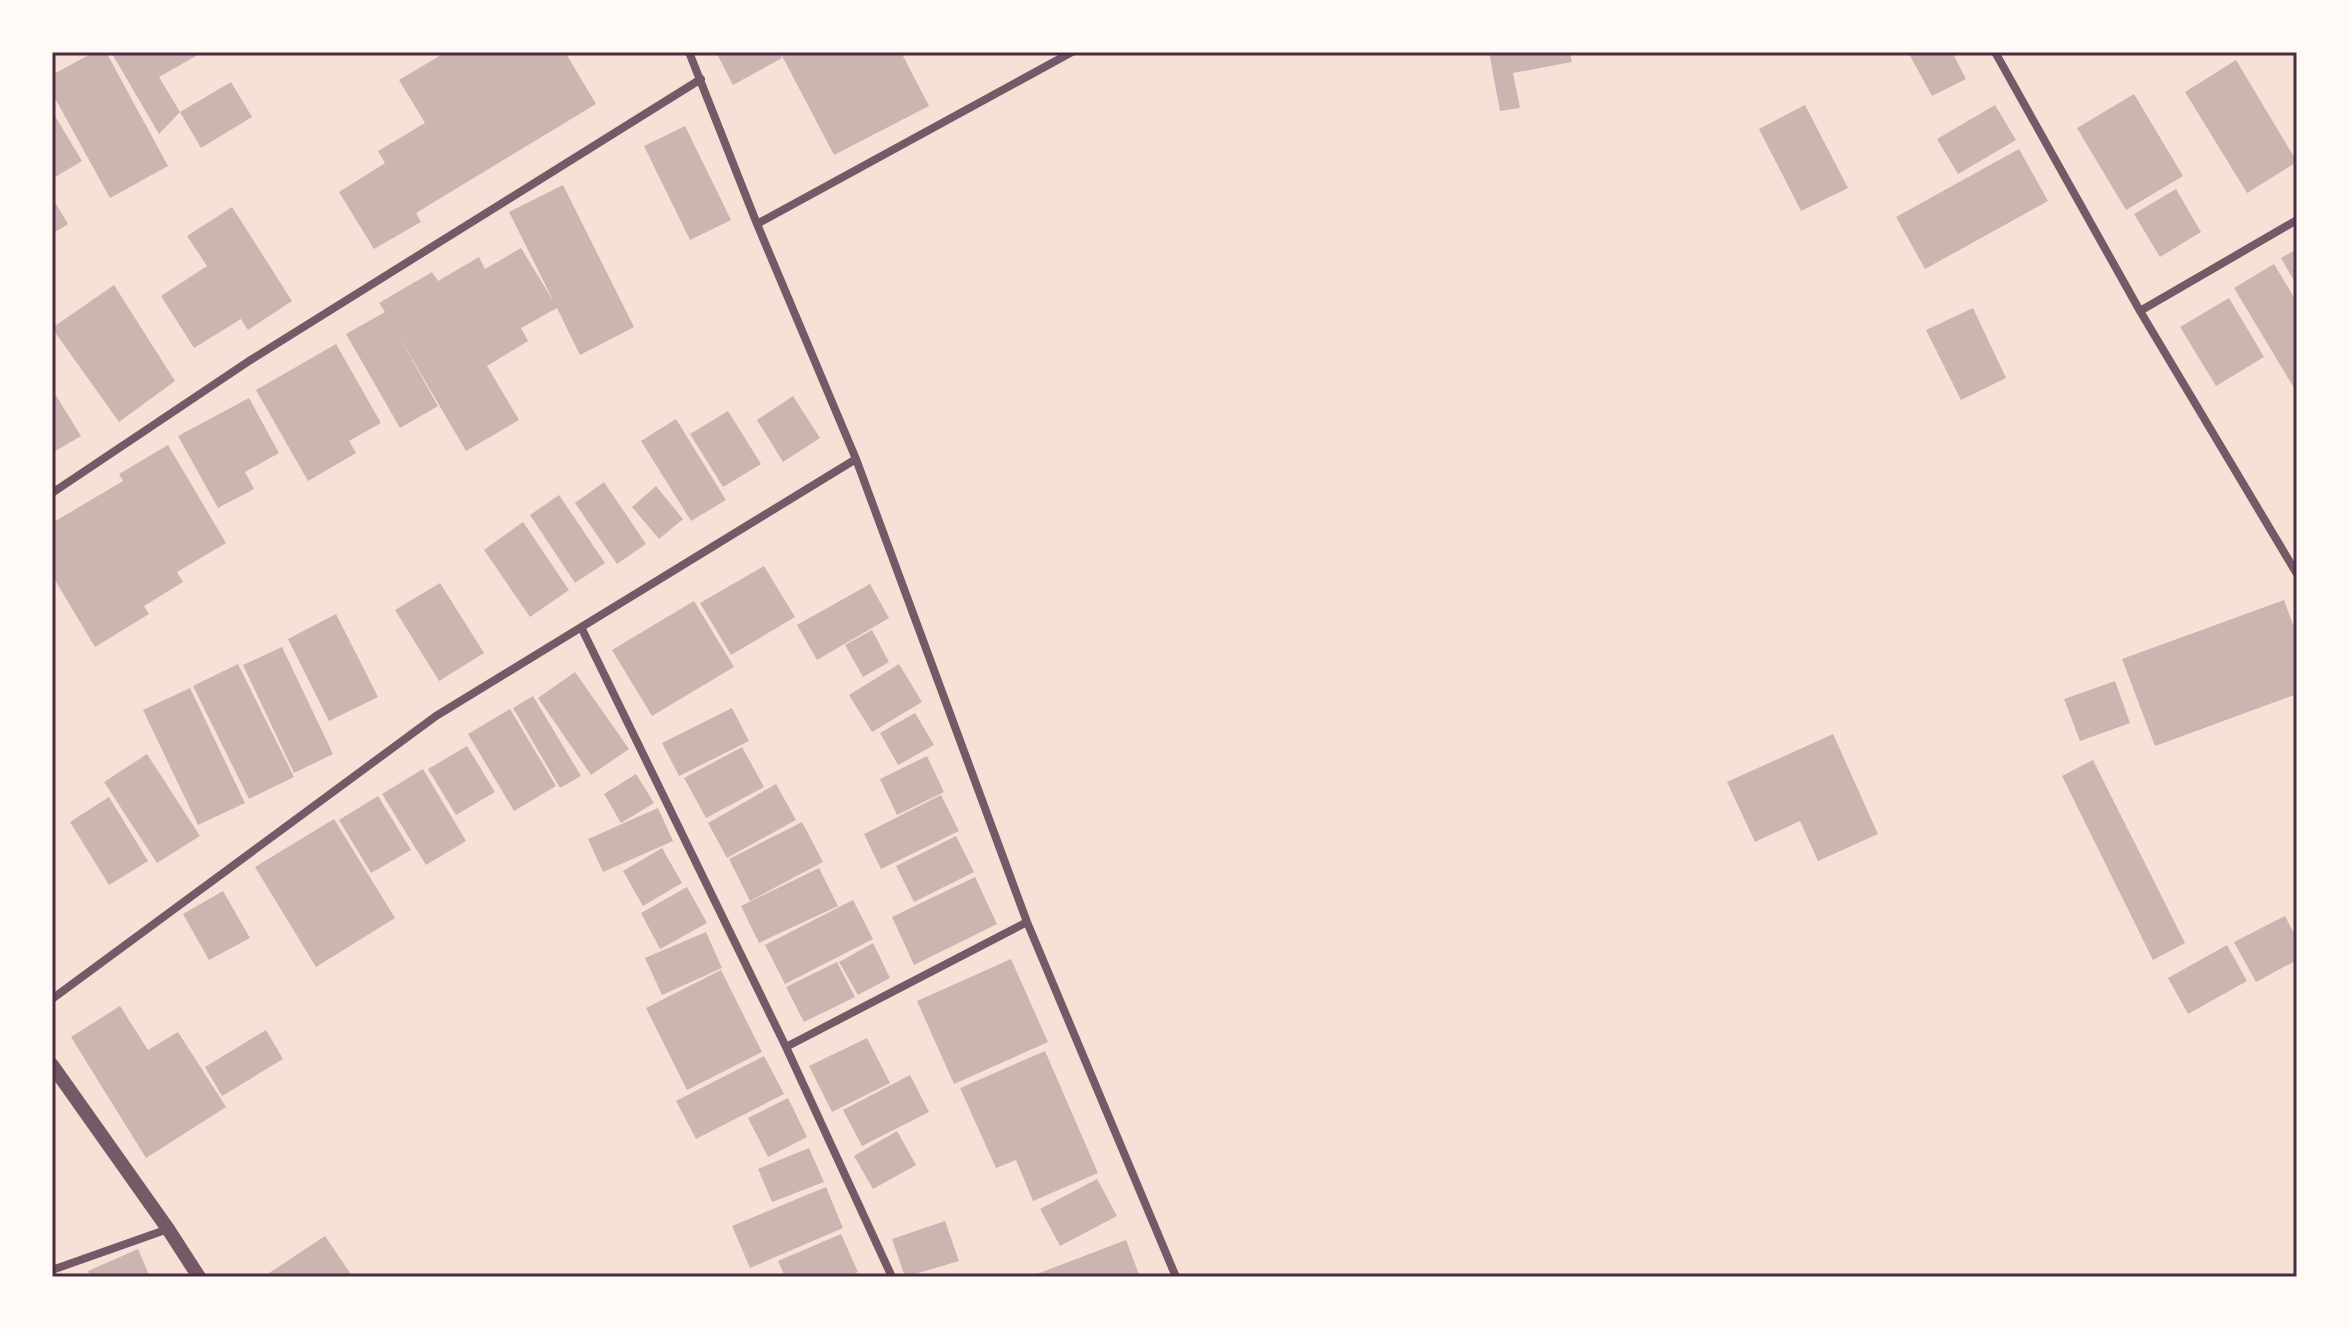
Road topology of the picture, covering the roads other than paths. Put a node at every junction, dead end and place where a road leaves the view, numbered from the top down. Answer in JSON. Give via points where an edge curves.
{"nodes":[{"id":1,"x":689,"y":52,"type":"edge"},
{"id":2,"x":1072,"y":52,"type":"edge"},
{"id":3,"x":1995,"y":52,"type":"edge"},
{"id":4,"x":701,"y":79,"type":"junction"},
{"id":5,"x":2297,"y":220,"type":"edge"},
{"id":6,"x":757,"y":224,"type":"junction"},
{"id":7,"x":2140,"y":311,"type":"junction"},
{"id":8,"x":856,"y":459,"type":"junction"},
{"id":9,"x":52,"y":493,"type":"edge"},
{"id":10,"x":2297,"y":574,"type":"edge"},
{"id":11,"x":581,"y":627,"type":"junction"},
{"id":12,"x":1027,"y":922,"type":"junction"},
{"id":13,"x":52,"y":999,"type":"edge"},
{"id":14,"x":786,"y":1047,"type":"junction"},
{"id":15,"x":52,"y":1065,"type":"edge"},
{"id":16,"x":168,"y":1229,"type":"junction"},
{"id":17,"x":52,"y":1270,"type":"edge"},
{"id":18,"x":199,"y":1277,"type":"edge"},
{"id":19,"x":892,"y":1277,"type":"edge"},
{"id":20,"x":1176,"y":1277,"type":"edge"}],
"edges":[{"from":1,"to":4,"type":"street"},
{"from":2,"to":6,"type":"street"},
{"from":3,"to":7,"type":"street"},
{"from":4,"to":6,"type":"street"},
{"from":4,"to":9,"type":"street","via":[[249,361]]},
{"from":5,"to":7,"type":"street"},
{"from":6,"to":8,"type":"street"},
{"from":7,"to":10,"type":"street"},
{"from":8,"to":11,"type":"street"},
{"from":8,"to":12,"type":"street"},
{"from":11,"to":13,"type":"street","via":[[436,716]]},
{"from":11,"to":14,"type":"street"},
{"from":12,"to":14,"type":"street"},
{"from":12,"to":20,"type":"street"},
{"from":14,"to":19,"type":"street"},
{"from":15,"to":16,"type":"street"},
{"from":16,"to":17,"type":"street"},
{"from":16,"to":18,"type":"street"}]}
